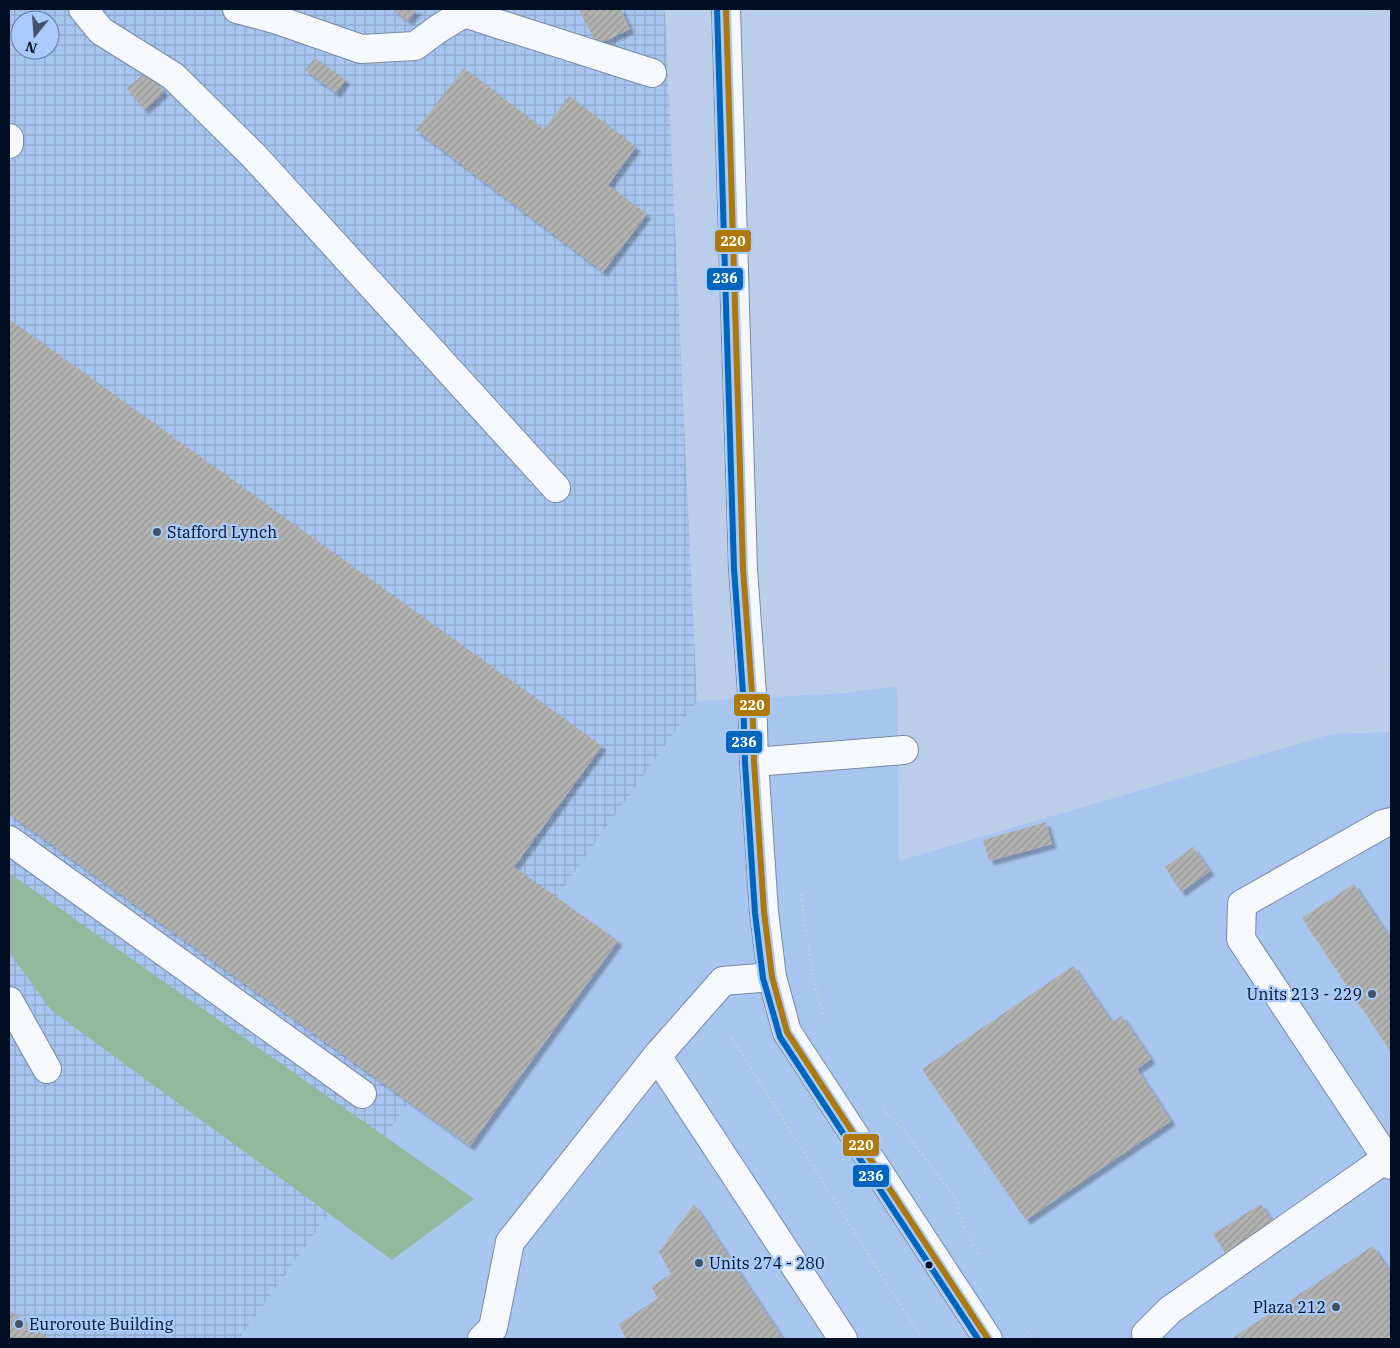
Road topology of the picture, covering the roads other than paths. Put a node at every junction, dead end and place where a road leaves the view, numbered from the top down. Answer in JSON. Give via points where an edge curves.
{"nodes":[{"id":1,"x":83,"y":9,"type":"edge"},
{"id":2,"x":237,"y":9,"type":"edge"},
{"id":3,"x":726,"y":9,"type":"edge"},
{"id":4,"x":652,"y":73,"type":"dead end"},
{"id":5,"x":9,"y":138,"type":"edge"},
{"id":6,"x":9,"y":144,"type":"edge"},
{"id":7,"x":556,"y":488,"type":"dead end"},
{"id":8,"x":904,"y":750,"type":"road end"},
{"id":9,"x":754,"y":762,"type":"junction"},
{"id":10,"x":1391,"y":822,"type":"edge"},
{"id":11,"x":9,"y":840,"type":"edge"},
{"id":12,"x":772,"y":977,"type":"junction"},
{"id":13,"x":9,"y":1000,"type":"edge"},
{"id":14,"x":657,"y":1056,"type":"junction"},
{"id":15,"x":47,"y":1069,"type":"dead end"},
{"id":16,"x":362,"y":1094,"type":"dead end"},
{"id":17,"x":1389,"y":1161,"type":"edge"},
{"id":18,"x":482,"y":1339,"type":"edge"},
{"id":19,"x":843,"y":1339,"type":"edge"},
{"id":20,"x":988,"y":1339,"type":"edge"},
{"id":21,"x":1148,"y":1339,"type":"edge"}],
"edges":[{"from":1,"to":7,"type":"street","via":[[102,31],[173,76],[247,150]]},
{"from":2,"to":4,"type":"street","via":[[361,49],[415,46],[464,13]]},
{"from":3,"to":9,"type":"street","via":[[743,569]]},
{"from":5,"to":6,"type":"street"},
{"from":8,"to":9,"type":"street"},
{"from":9,"to":12,"type":"street","via":[[764,912]]},
{"from":10,"to":17,"type":"street","via":[[1242,904],[1241,939]]},
{"from":11,"to":16,"type":"street"},
{"from":12,"to":14,"type":"street","via":[[723,981]]},
{"from":12,"to":20,"type":"street","via":[[787,1032]]},
{"from":13,"to":15,"type":"street"},
{"from":14,"to":18,"type":"street","via":[[510,1242],[493,1328]]},
{"from":14,"to":19,"type":"street"},
{"from":17,"to":21,"type":"street","via":[[1170,1310],[1146,1334]]}]}
